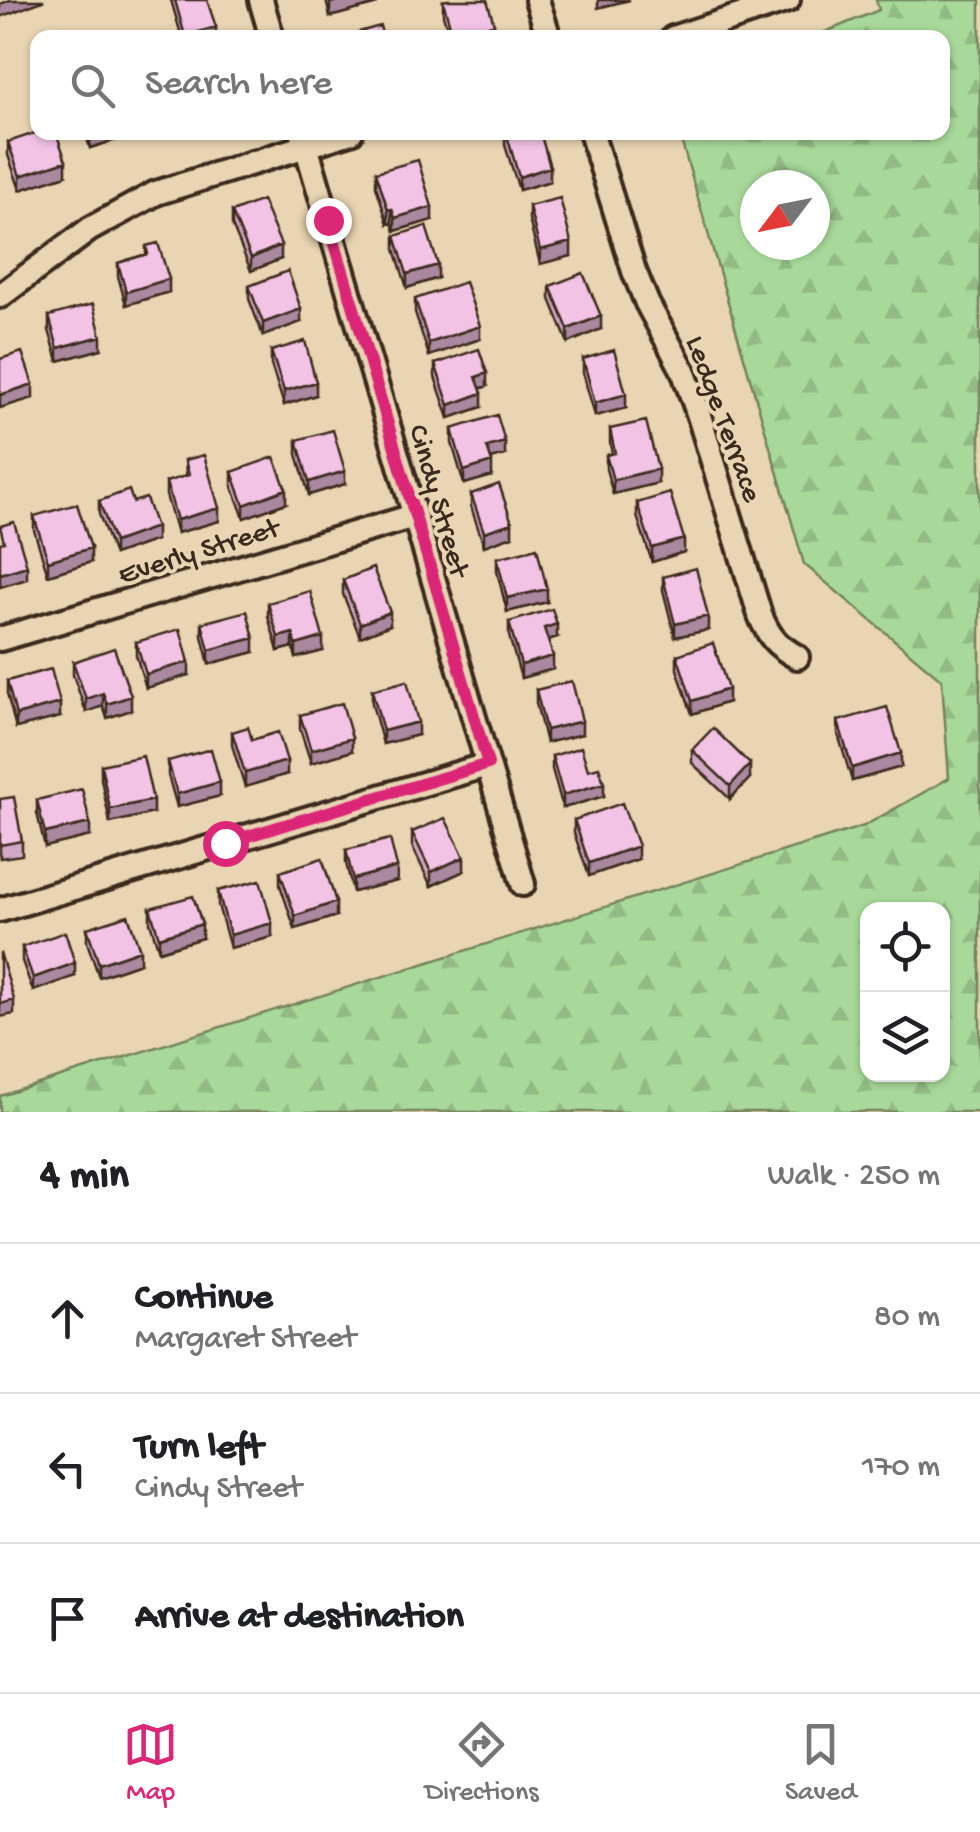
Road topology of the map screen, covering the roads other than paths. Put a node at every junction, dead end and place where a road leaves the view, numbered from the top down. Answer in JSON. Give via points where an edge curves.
{"nodes":[{"id":1,"x":260,"y":0,"type":"edge"},
{"id":2,"x":537,"y":0,"type":"edge"},
{"id":3,"x":788,"y":0,"type":"edge"},
{"id":4,"x":269,"y":30,"type":"edge"},
{"id":5,"x":546,"y":30,"type":"edge"},
{"id":6,"x":697,"y":30,"type":"edge"},
{"id":7,"x":301,"y":140,"type":"edge"},
{"id":8,"x":304,"y":140,"type":"edge"},
{"id":9,"x":593,"y":140,"type":"edge"},
{"id":10,"x":0,"y":296,"type":"edge"},
{"id":11,"x":414,"y":516,"type":"junction"},
{"id":12,"x":0,"y":640,"type":"edge"},
{"id":13,"x":797,"y":658,"type":"dead end"},
{"id":14,"x":488,"y":764,"type":"junction"},
{"id":15,"x":523,"y":884,"type":"dead end"},
{"id":16,"x":0,"y":910,"type":"edge"}],
"edges":[{"from":1,"to":4,"type":"street"},
{"from":2,"to":5,"type":"street"},
{"from":3,"to":6,"type":"street"},
{"from":7,"to":10,"type":"street","via":[[123,209]]},
{"from":8,"to":11,"type":"street","name":"Cindy Street"},
{"from":9,"to":13,"type":"street","name":"Ledge Terrace","via":[[634,270],[683,370],[767,632]]},
{"from":11,"to":12,"type":"street","name":"Everly Street"},
{"from":11,"to":14,"type":"street","name":"Cindy Street"},
{"from":14,"to":15,"type":"street","name":"Cindy Street"},
{"from":14,"to":16,"type":"street"}]}
